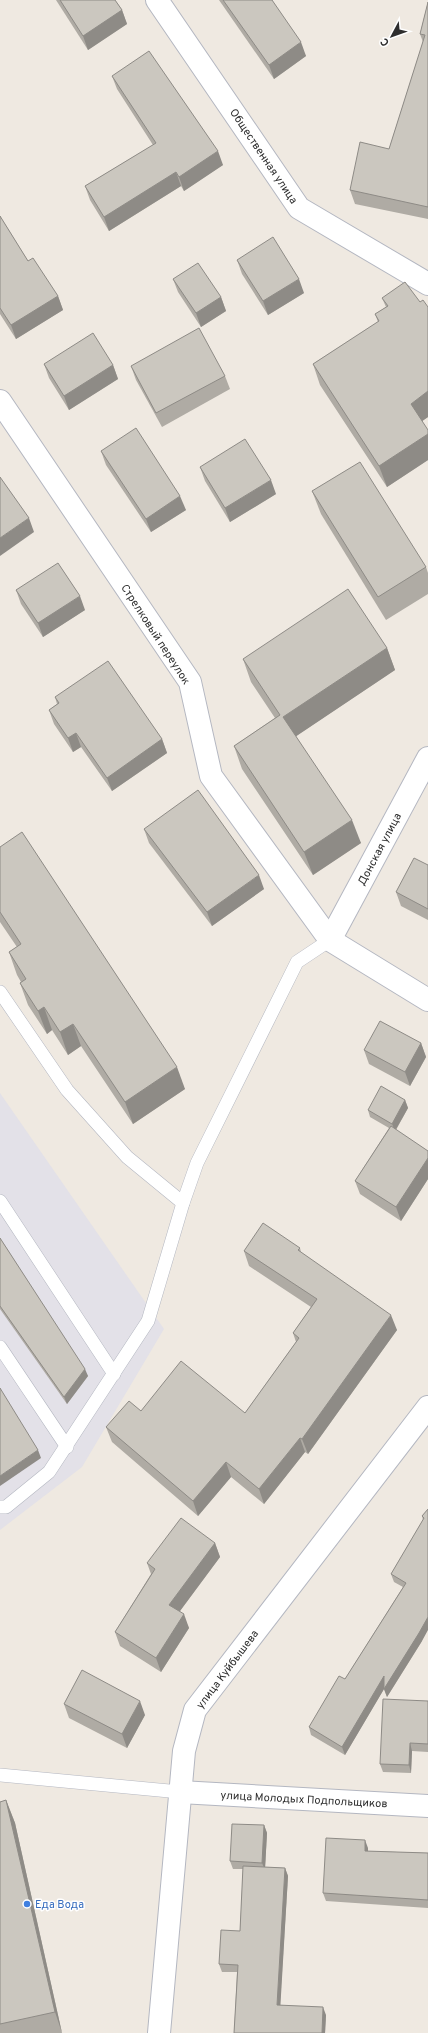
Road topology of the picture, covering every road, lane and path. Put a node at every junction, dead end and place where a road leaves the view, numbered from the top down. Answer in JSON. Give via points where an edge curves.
{"nodes":[{"id":1,"x":157,"y":0,"type":"edge"},
{"id":2,"x":428,"y":284,"type":"edge"},
{"id":3,"x":0,"y":401,"type":"edge"},
{"id":4,"x":428,"y":758,"type":"edge"},
{"id":5,"x":330,"y":940,"type":"junction"},
{"id":6,"x":0,"y":992,"type":"edge"},
{"id":7,"x":428,"y":1000,"type":"edge"},
{"id":8,"x":0,"y":1201,"type":"edge"},
{"id":9,"x":183,"y":1203,"type":"junction"},
{"id":10,"x":0,"y":1347,"type":"edge"},
{"id":11,"x":114,"y":1374,"type":"junction"},
{"id":12,"x":428,"y":1408,"type":"edge"},
{"id":13,"x":67,"y":1447,"type":"junction"},
{"id":14,"x":0,"y":1507,"type":"edge"},
{"id":15,"x":0,"y":1775,"type":"edge"},
{"id":16,"x":180,"y":1792,"type":"junction"},
{"id":17,"x":428,"y":1806,"type":"edge"},
{"id":18,"x":159,"y":2033,"type":"edge"}],
"edges":[{"from":1,"to":2,"type":"street","name":"Общественная улица","via":[[300,208]]},
{"from":3,"to":5,"type":"street","name":"Стрелковый переулок","via":[[190,682],[211,776]]},
{"from":4,"to":5,"type":"street","name":"Донская улица"},
{"from":5,"to":7,"type":"street","name":"Стрелковый переулок"},
{"from":5,"to":9,"type":"lane","via":[[296,962],[197,1163]]},
{"from":6,"to":9,"type":"lane","via":[[67,1090],[127,1157]]},
{"from":8,"to":11,"type":"lane"},
{"from":9,"to":11,"type":"lane","via":[[148,1321]]},
{"from":10,"to":13,"type":"lane"},
{"from":11,"to":13,"type":"lane"},
{"from":12,"to":16,"type":"street","name":"улица Куйбышева","via":[[195,1710],[184,1751]]},
{"from":13,"to":14,"type":"lane","via":[[49,1472],[6,1507]]},
{"from":15,"to":16,"type":"lane"},
{"from":16,"to":17,"type":"street","name":"улица Молодых Подпольщиков"},
{"from":16,"to":18,"type":"street","name":"улица Куйбышева"}]}
